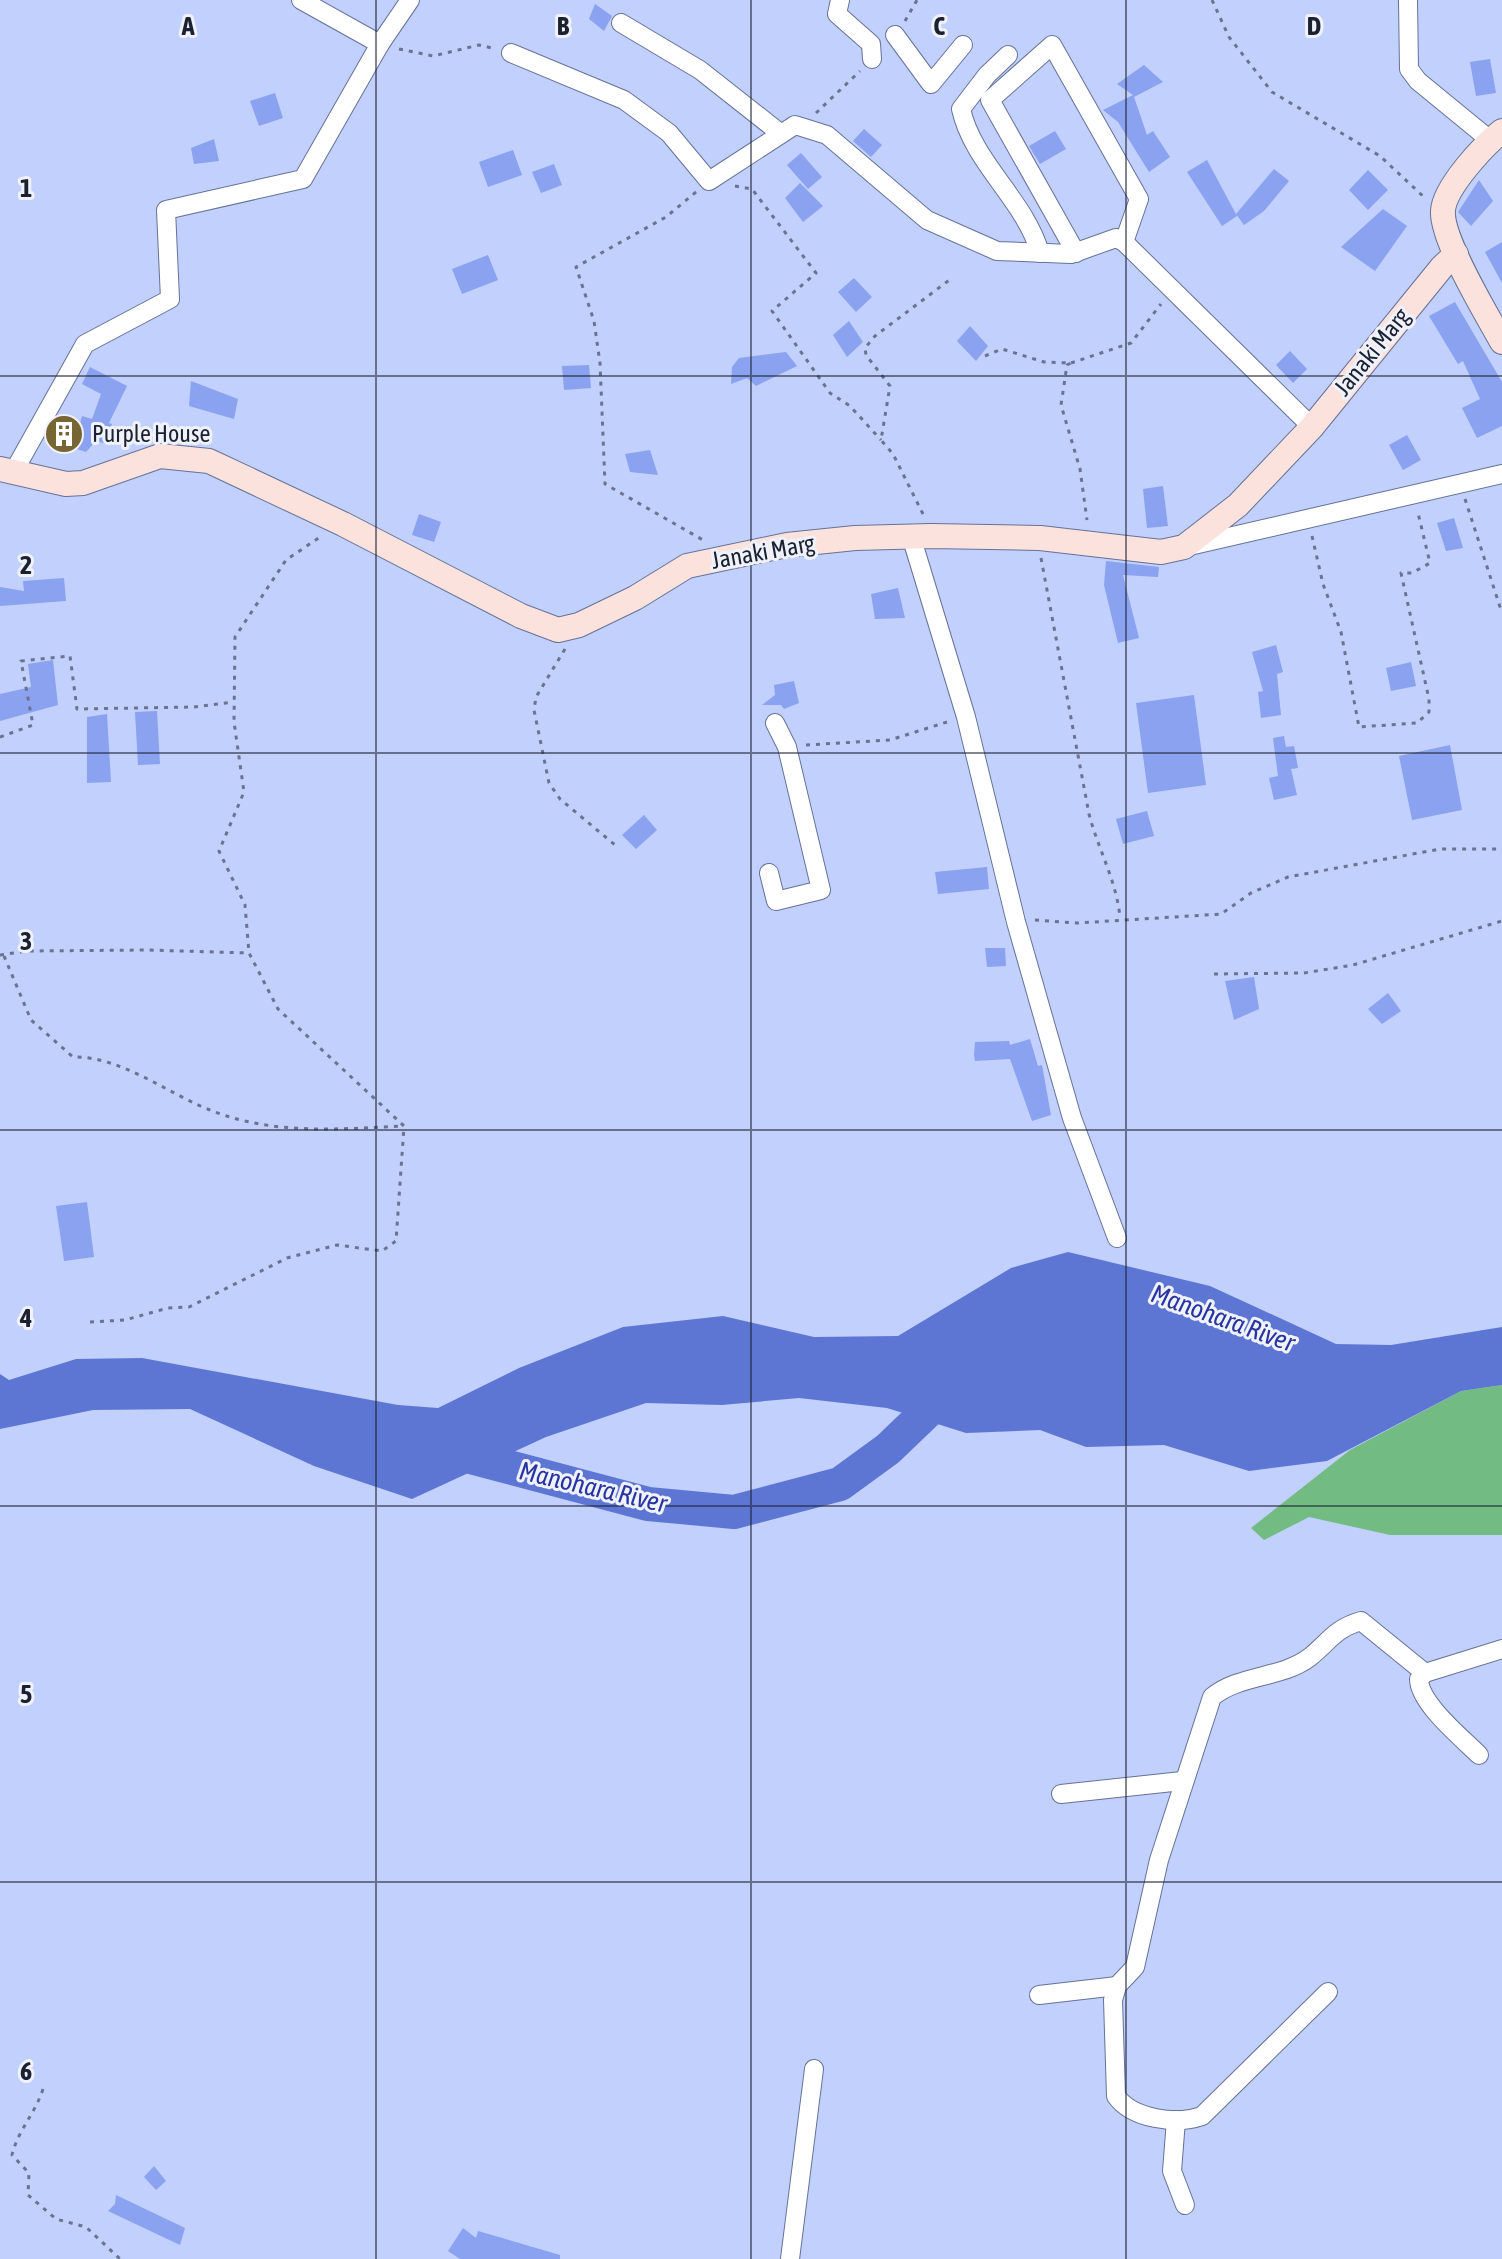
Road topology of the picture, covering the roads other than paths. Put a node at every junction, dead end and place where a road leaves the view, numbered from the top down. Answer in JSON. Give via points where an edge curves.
{"nodes":[{"id":1,"x":301,"y":0,"type":"edge"},
{"id":2,"x":410,"y":0,"type":"edge"},
{"id":3,"x":840,"y":0,"type":"edge"},
{"id":4,"x":1408,"y":0,"type":"edge"},
{"id":5,"x":621,"y":23,"type":"dead end"},
{"id":6,"x":895,"y":35,"type":"dead end"},
{"id":7,"x":380,"y":44,"type":"junction"},
{"id":8,"x":963,"y":45,"type":"dead end"},
{"id":9,"x":511,"y":53,"type":"road end"},
{"id":10,"x":1008,"y":55,"type":"dead end"},
{"id":11,"x":872,"y":59,"type":"dead end"},
{"id":12,"x":780,"y":133,"type":"junction"},
{"id":13,"x":1496,"y":136,"type":"edge"},
{"id":14,"x":1124,"y":242,"type":"junction"},
{"id":15,"x":1040,"y":253,"type":"junction"},
{"id":16,"x":1076,"y":253,"type":"junction"},
{"id":17,"x":1456,"y":254,"type":"junction"},
{"id":18,"x":1502,"y":342,"type":"edge"},
{"id":19,"x":1312,"y":427,"type":"junction"},
{"id":20,"x":7,"y":470,"type":"edge"},
{"id":21,"x":1502,"y":474,"type":"edge"},
{"id":22,"x":921,"y":536,"type":"junction"},
{"id":23,"x":1184,"y":547,"type":"junction"},
{"id":24,"x":775,"y":723,"type":"dead end"},
{"id":25,"x":769,"y":873,"type":"dead end"},
{"id":26,"x":1117,"y":1238,"type":"dead end"},
{"id":27,"x":1502,"y":1649,"type":"edge"},
{"id":28,"x":1425,"y":1673,"type":"junction"},
{"id":29,"x":1479,"y":1755,"type":"dead end"},
{"id":30,"x":1182,"y":1781,"type":"junction"},
{"id":31,"x":1061,"y":1794,"type":"dead end"},
{"id":32,"x":1117,"y":1986,"type":"junction"},
{"id":33,"x":1328,"y":1992,"type":"dead end"},
{"id":34,"x":1039,"y":1995,"type":"dead end"},
{"id":35,"x":814,"y":2069,"type":"dead end"},
{"id":36,"x":1176,"y":2120,"type":"junction"},
{"id":37,"x":1185,"y":2205,"type":"dead end"},
{"id":38,"x":790,"y":2259,"type":"edge"}],
"edges":[{"from":1,"to":7,"type":"street"},
{"from":2,"to":7,"type":"street"},
{"from":3,"to":11,"type":"street","via":[[837,14],[871,44]]},
{"from":4,"to":13,"type":"street","via":[[1409,69],[1418,81]]},
{"from":5,"to":12,"type":"street","via":[[700,70]]},
{"from":6,"to":8,"type":"street","via":[[931,84]]},
{"from":7,"to":20,"type":"street","via":[[303,179],[166,210],[170,299],[85,344]]},
{"from":9,"to":12,"type":"street","via":[[624,100],[669,133],[709,181]]},
{"from":10,"to":15,"type":"street","via":[[961,109],[981,152],[1033,226]]},
{"from":12,"to":15,"type":"street","via":[[795,125],[827,135],[927,220],[997,251]]},
{"from":13,"to":17,"type":"street","via":[[1454,185],[1443,207]]},
{"from":14,"to":16,"type":"street","via":[[1116,238]]},
{"from":14,"to":16,"type":"street","via":[[1139,199],[1052,45],[990,100]]},
{"from":14,"to":19,"type":"street"},
{"from":15,"to":16,"type":"street"},
{"from":17,"to":18,"type":"street"},
{"from":17,"to":19,"type":"street","name":"Janaki Marg"},
{"from":19,"to":23,"type":"street","name":"Janaki Marg","via":[[1238,505]]},
{"from":20,"to":22,"type":"street","name":"Janaki Marg","via":[[66,484],[160,456],[209,461],[558,630],[635,598],[687,566],[732,554],[855,538]]},
{"from":21,"to":23,"type":"street"},
{"from":22,"to":23,"type":"street","name":"Janaki Marg","via":[[1040,538],[1161,552]]},
{"from":22,"to":26,"type":"street","via":[[1016,922],[1072,1118]]},
{"from":24,"to":25,"type":"street","via":[[787,747],[821,890],[776,901]]},
{"from":27,"to":28,"type":"street"},
{"from":28,"to":29,"type":"street","via":[[1419,1688]]},
{"from":28,"to":30,"type":"street","via":[[1361,1621],[1352,1624],[1332,1633],[1309,1658],[1227,1685],[1212,1697]]},
{"from":30,"to":31,"type":"street"},
{"from":30,"to":32,"type":"street","via":[[1135,1967]]},
{"from":32,"to":34,"type":"street"},
{"from":32,"to":36,"type":"street","via":[[1116,2096],[1134,2113]]},
{"from":33,"to":36,"type":"street","via":[[1202,2116]]},
{"from":35,"to":38,"type":"street"},
{"from":36,"to":37,"type":"street","via":[[1172,2171]]}]}
